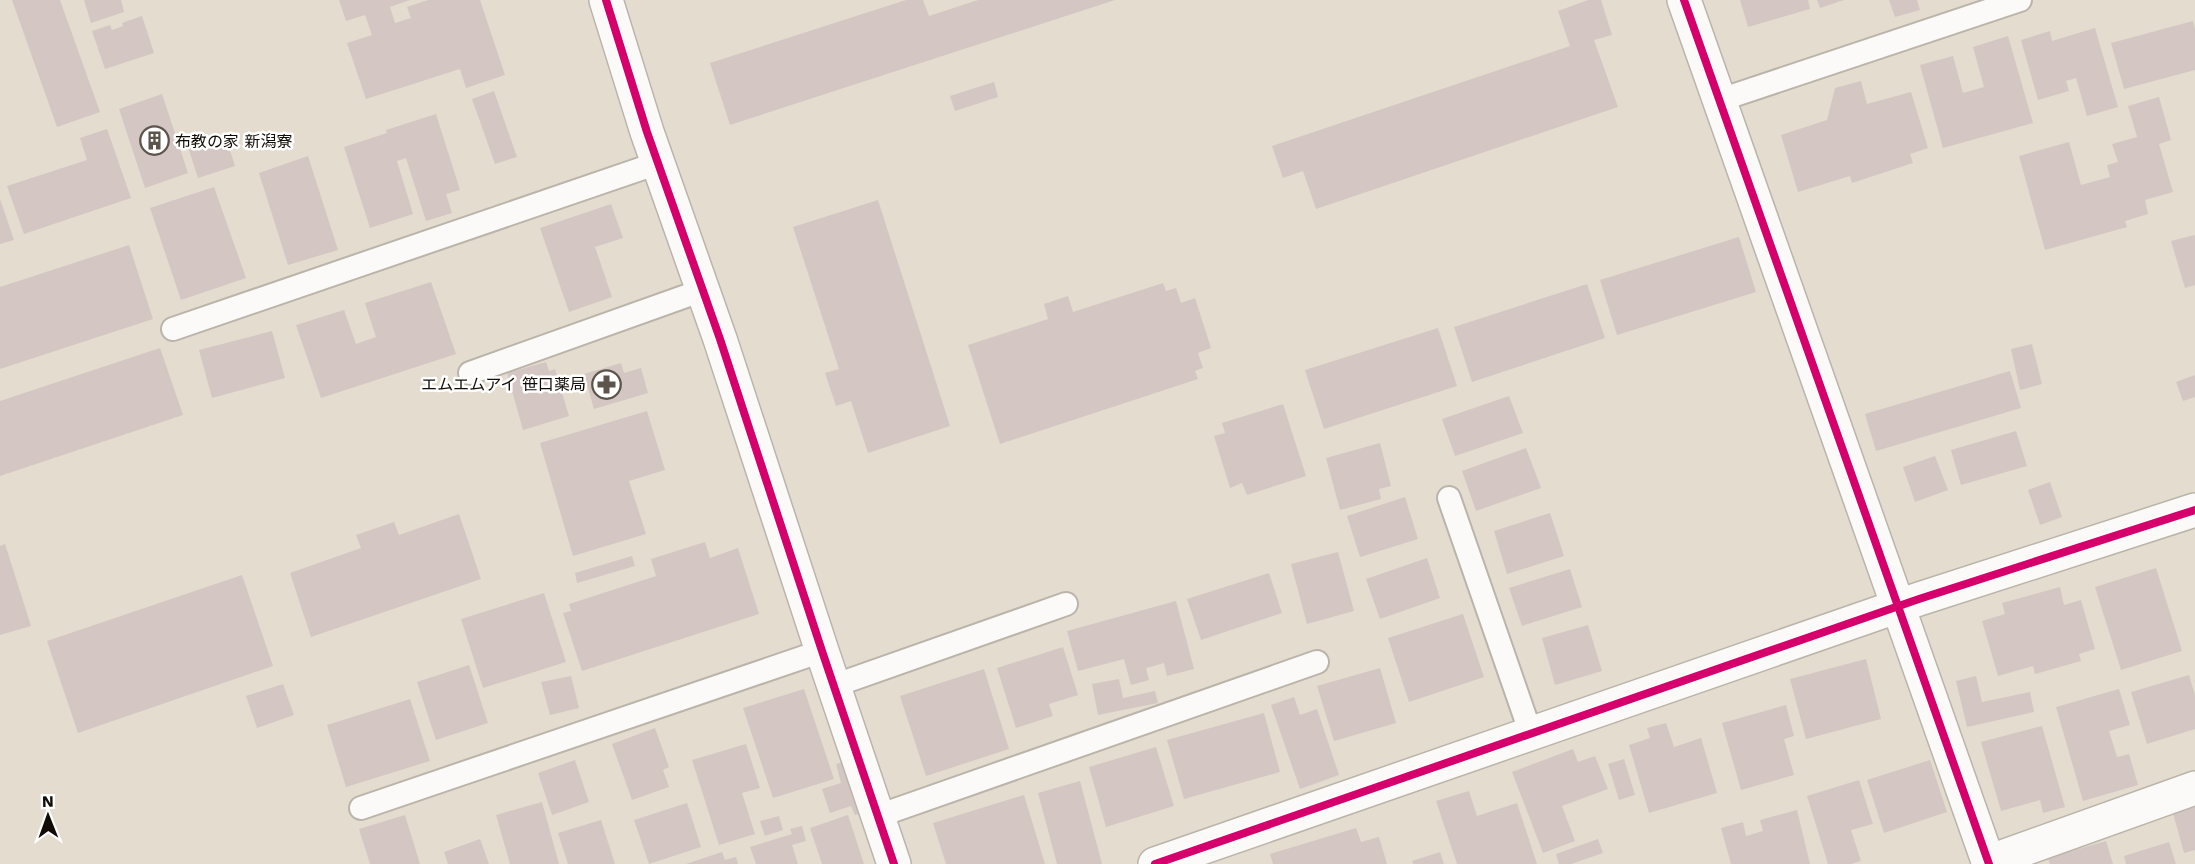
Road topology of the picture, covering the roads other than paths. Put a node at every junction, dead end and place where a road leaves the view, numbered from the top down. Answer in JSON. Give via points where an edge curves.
{"nodes":[{"id":1,"x":606,"y":0,"type":"edge"},
{"id":2,"x":1684,"y":0,"type":"edge"},
{"id":3,"x":2020,"y":0,"type":"edge"},
{"id":4,"x":1720,"y":100,"type":"junction"},
{"id":5,"x":658,"y":163,"type":"junction"},
{"id":6,"x":703,"y":290,"type":"junction"},
{"id":7,"x":173,"y":329,"type":"dead end"},
{"id":8,"x":470,"y":373,"type":"dead end"},
{"id":9,"x":1449,"y":498,"type":"dead end"},
{"id":10,"x":2195,"y":510,"type":"edge"},
{"id":11,"x":1066,"y":604,"type":"dead end"},
{"id":12,"x":1899,"y":607,"type":"junction"},
{"id":13,"x":822,"y":651,"type":"junction"},
{"id":14,"x":1317,"y":662,"type":"dead end"},
{"id":15,"x":833,"y":686,"type":"junction"},
{"id":16,"x":1532,"y":734,"type":"junction"},
{"id":17,"x":2195,"y":788,"type":"edge"},
{"id":18,"x":361,"y":808,"type":"dead end"},
{"id":19,"x":878,"y":816,"type":"junction"},
{"id":20,"x":1986,"y":863,"type":"edge"},
{"id":21,"x":894,"y":864,"type":"edge"},
{"id":22,"x":1155,"y":864,"type":"edge"}],
"edges":[{"from":1,"to":5,"type":"street"},
{"from":2,"to":4,"type":"street"},
{"from":3,"to":4,"type":"lane"},
{"from":4,"to":12,"type":"street"},
{"from":5,"to":6,"type":"street"},
{"from":5,"to":7,"type":"lane"},
{"from":6,"to":8,"type":"lane"},
{"from":6,"to":13,"type":"street"},
{"from":9,"to":16,"type":"lane"},
{"from":10,"to":12,"type":"street"},
{"from":11,"to":15,"type":"lane"},
{"from":12,"to":16,"type":"street"},
{"from":12,"to":20,"type":"street"},
{"from":13,"to":15,"type":"street"},
{"from":13,"to":18,"type":"lane"},
{"from":14,"to":19,"type":"lane"},
{"from":15,"to":19,"type":"street"},
{"from":16,"to":22,"type":"street"},
{"from":17,"to":20,"type":"street"},
{"from":19,"to":21,"type":"street"}]}
